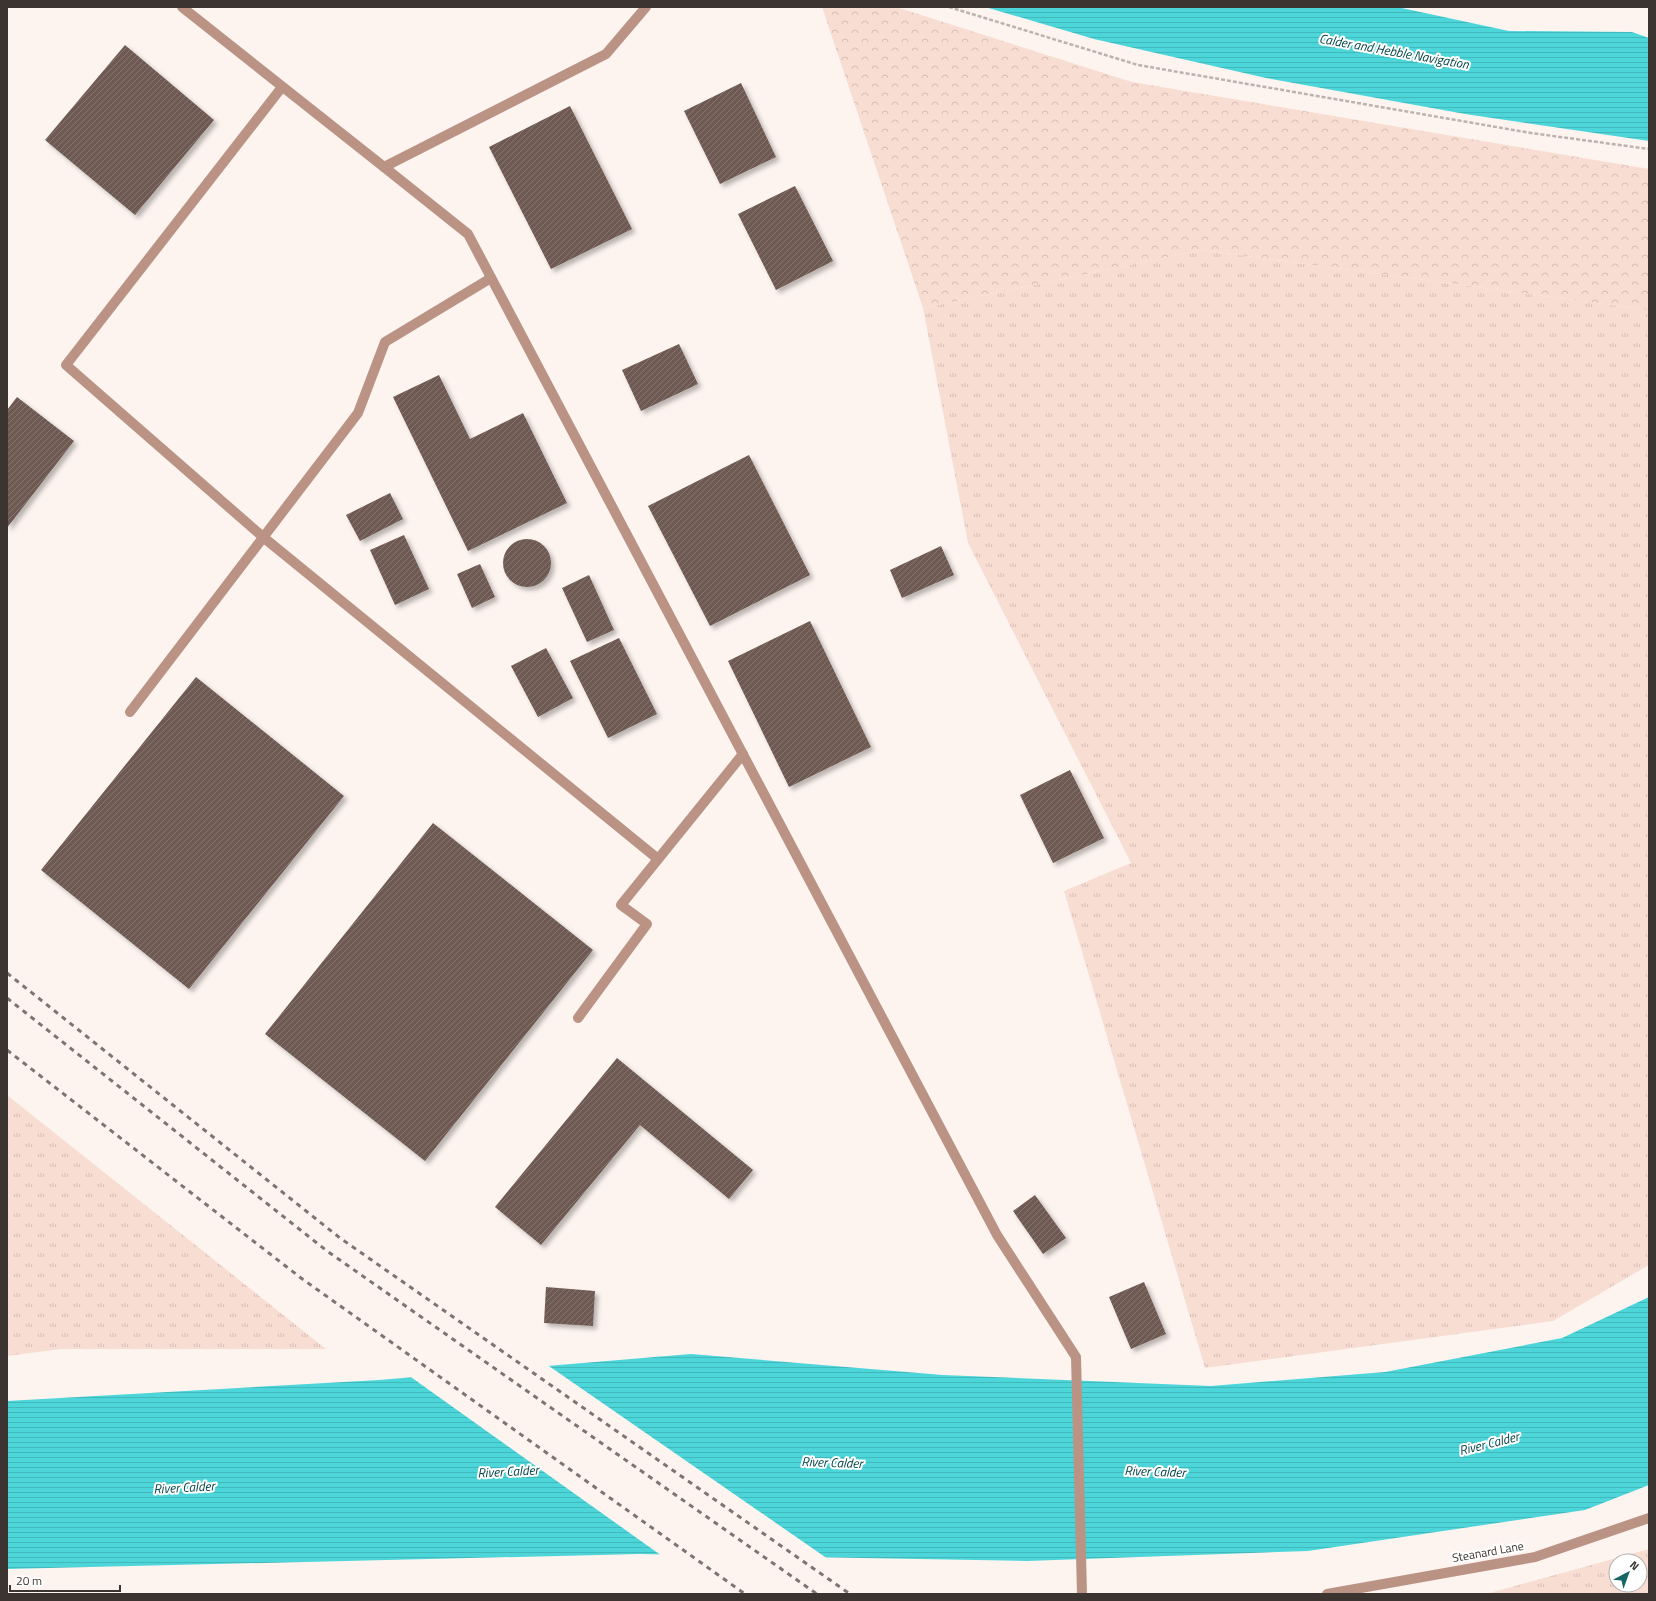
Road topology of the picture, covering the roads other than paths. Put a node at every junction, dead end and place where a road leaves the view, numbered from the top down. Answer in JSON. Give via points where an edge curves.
{"nodes":[{"id":1,"x":182,"y":7,"type":"edge"},
{"id":2,"x":646,"y":7,"type":"edge"},
{"id":3,"x":282,"y":86,"type":"junction"},
{"id":4,"x":384,"y":167,"type":"junction"},
{"id":5,"x":491,"y":278,"type":"junction"},
{"id":6,"x":263,"y":537,"type":"junction"},
{"id":7,"x":130,"y":712,"type":"dead end"},
{"id":8,"x":743,"y":754,"type":"junction"},
{"id":9,"x":658,"y":859,"type":"junction"},
{"id":10,"x":578,"y":1018,"type":"dead end"},
{"id":11,"x":1649,"y":1518,"type":"edge"},
{"id":12,"x":1082,"y":1594,"type":"edge"},
{"id":13,"x":1327,"y":1594,"type":"edge"}],
"edges":[{"from":1,"to":3,"type":"street"},
{"from":2,"to":4,"type":"street","via":[[606,54]]},
{"from":3,"to":4,"type":"street"},
{"from":3,"to":6,"type":"street","via":[[66,365]]},
{"from":4,"to":5,"type":"street","via":[[468,234]]},
{"from":5,"to":6,"type":"street","via":[[385,342],[358,413]]},
{"from":5,"to":8,"type":"street"},
{"from":6,"to":7,"type":"street"},
{"from":6,"to":9,"type":"street"},
{"from":8,"to":9,"type":"street"},
{"from":8,"to":12,"type":"street","via":[[997,1235],[1076,1357]]},
{"from":9,"to":10,"type":"street","via":[[621,905],[647,924]]},
{"from":11,"to":13,"type":"street","name":"Steanard Lane","via":[[1535,1557]]}]}
